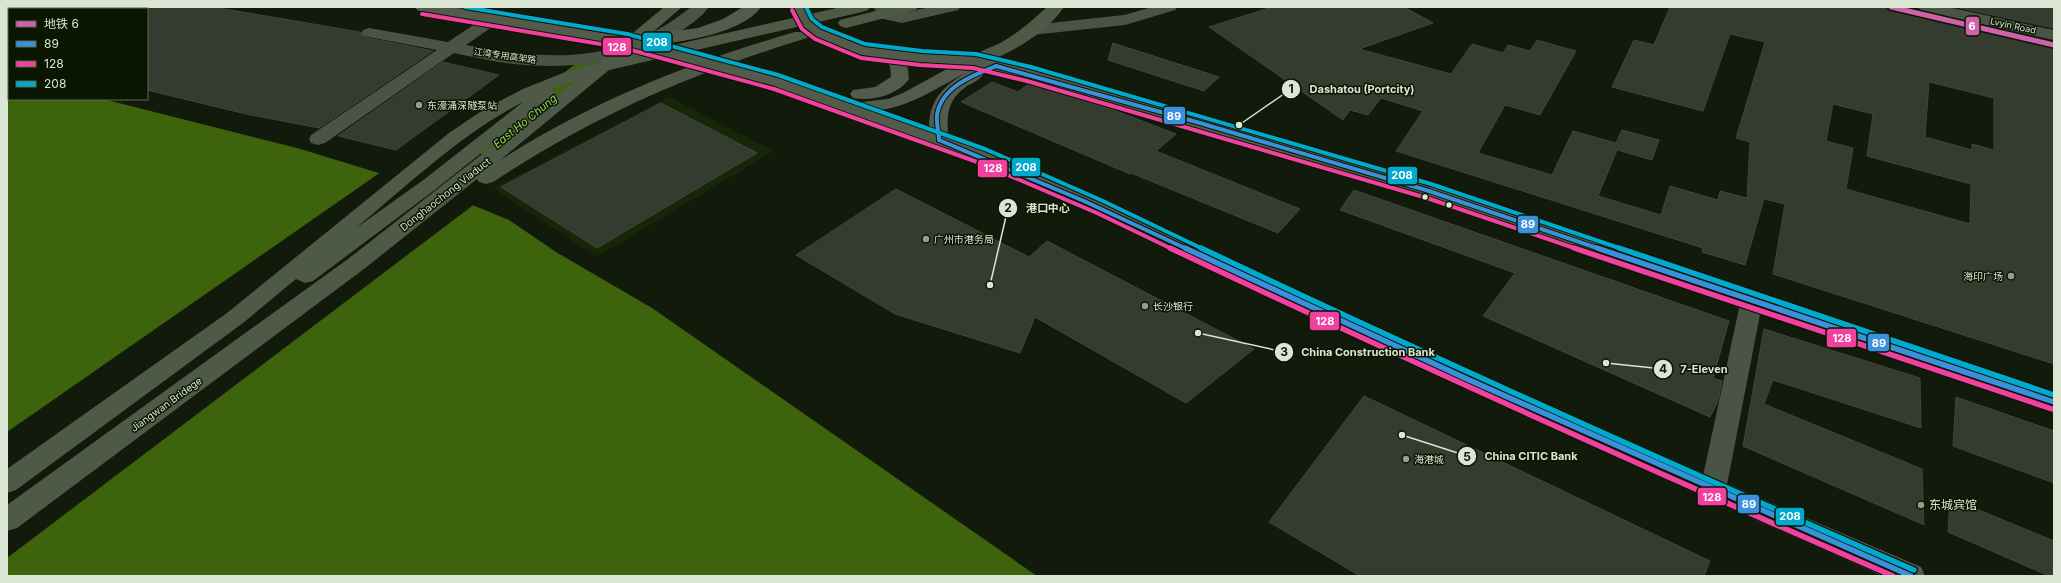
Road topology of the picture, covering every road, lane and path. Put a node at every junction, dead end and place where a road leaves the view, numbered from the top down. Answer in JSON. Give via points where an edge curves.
{"nodes":[{"id":1,"x":423,"y":7,"type":"edge"},
{"id":2,"x":652,"y":7,"type":"edge"},
{"id":3,"x":674,"y":7,"type":"edge"},
{"id":4,"x":701,"y":7,"type":"edge"},
{"id":5,"x":753,"y":7,"type":"edge"},
{"id":6,"x":798,"y":7,"type":"edge"},
{"id":7,"x":862,"y":7,"type":"edge"},
{"id":8,"x":881,"y":7,"type":"edge"},
{"id":9,"x":910,"y":7,"type":"edge"},
{"id":10,"x":952,"y":7,"type":"edge"},
{"id":11,"x":1056,"y":7,"type":"edge"},
{"id":12,"x":1169,"y":7,"type":"edge"},
{"id":13,"x":1926,"y":7,"type":"edge"},
{"id":14,"x":468,"y":10,"type":"edge"},
{"id":15,"x":493,"y":19,"type":"junction"},
{"id":16,"x":1032,"y":30,"type":"junction"},
{"id":17,"x":369,"y":34,"type":"dead end"},
{"id":18,"x":2054,"y":35,"type":"edge"},
{"id":19,"x":626,"y":41,"type":"junction"},
{"id":20,"x":891,"y":55,"type":"junction"},
{"id":21,"x":974,"y":61,"type":"junction"},
{"id":22,"x":996,"y":66,"type":"junction"},
{"id":23,"x":824,"y":98,"type":"junction"},
{"id":24,"x":853,"y":109,"type":"junction"},
{"id":25,"x":318,"y":139,"type":"dead end"},
{"id":26,"x":939,"y":140,"type":"junction"},
{"id":27,"x":325,"y":288,"type":"junction"},
{"id":28,"x":1752,"y":299,"type":"junction"},
{"id":29,"x":148,"y":383,"type":"junction"},
{"id":30,"x":2054,"y":402,"type":"edge"},
{"id":31,"x":7,"y":483,"type":"edge"},
{"id":32,"x":1713,"y":490,"type":"junction"},
{"id":33,"x":7,"y":520,"type":"edge"},
{"id":34,"x":1911,"y":576,"type":"edge"}],
"edges":[{"from":1,"to":14,"type":"main road"},
{"from":2,"to":29,"type":"highway","via":[[429,185],[298,281]]},
{"from":3,"to":27,"type":"highway","name":"Donghaochong Viaduct","via":[[539,120]]},
{"from":4,"to":17,"type":"street","name":"江湾专用高架路","via":[[683,23],[657,39],[619,53],[578,60],[514,59]]},
{"from":5,"to":19,"type":"main road","via":[[724,26],[700,34],[672,39]]},
{"from":6,"to":20,"type":"main road","via":[[806,24],[819,33],[863,51]]},
{"from":7,"to":29,"type":"highway","via":[[592,69],[557,80],[504,104],[471,124],[235,318]]},
{"from":8,"to":10,"type":"street","via":[[889,16],[902,18]]},
{"from":9,"to":27,"type":"highway","via":[[800,35],[734,56],[605,109],[510,162]]},
{"from":11,"to":16,"type":"highway"},
{"from":12,"to":16,"type":"street","via":[[1125,20]]},
{"from":13,"to":18,"type":"street","name":"Lvyin Road"},
{"from":14,"to":15,"type":"main road"},
{"from":15,"to":19,"type":"main road"},
{"from":15,"to":25,"type":"street"},
{"from":16,"to":21,"type":"highway","via":[[999,52]]},
{"from":19,"to":23,"type":"main road","via":[[776,82]]},
{"from":20,"to":21,"type":"main road"},
{"from":20,"to":23,"type":"main road","via":[[901,70],[900,79],[893,86],[877,92]]},
{"from":21,"to":22,"type":"main road"},
{"from":21,"to":24,"type":"main road","via":[[909,97],[891,104]]},
{"from":22,"to":26,"type":"main road","via":[[964,80],[940,104],[937,116]]},
{"from":22,"to":28,"type":"main road","via":[[1429,191]]},
{"from":23,"to":24,"type":"main road"},
{"from":24,"to":26,"type":"main road"},
{"from":26,"to":32,"type":"main road","via":[[983,156],[1100,207],[1320,312]]},
{"from":27,"to":33,"type":"highway","name":"Jiangwan Bridege"},
{"from":28,"to":30,"type":"main road"},
{"from":28,"to":32,"type":"street"},
{"from":29,"to":31,"type":"highway"},
{"from":32,"to":34,"type":"main road"}]}
